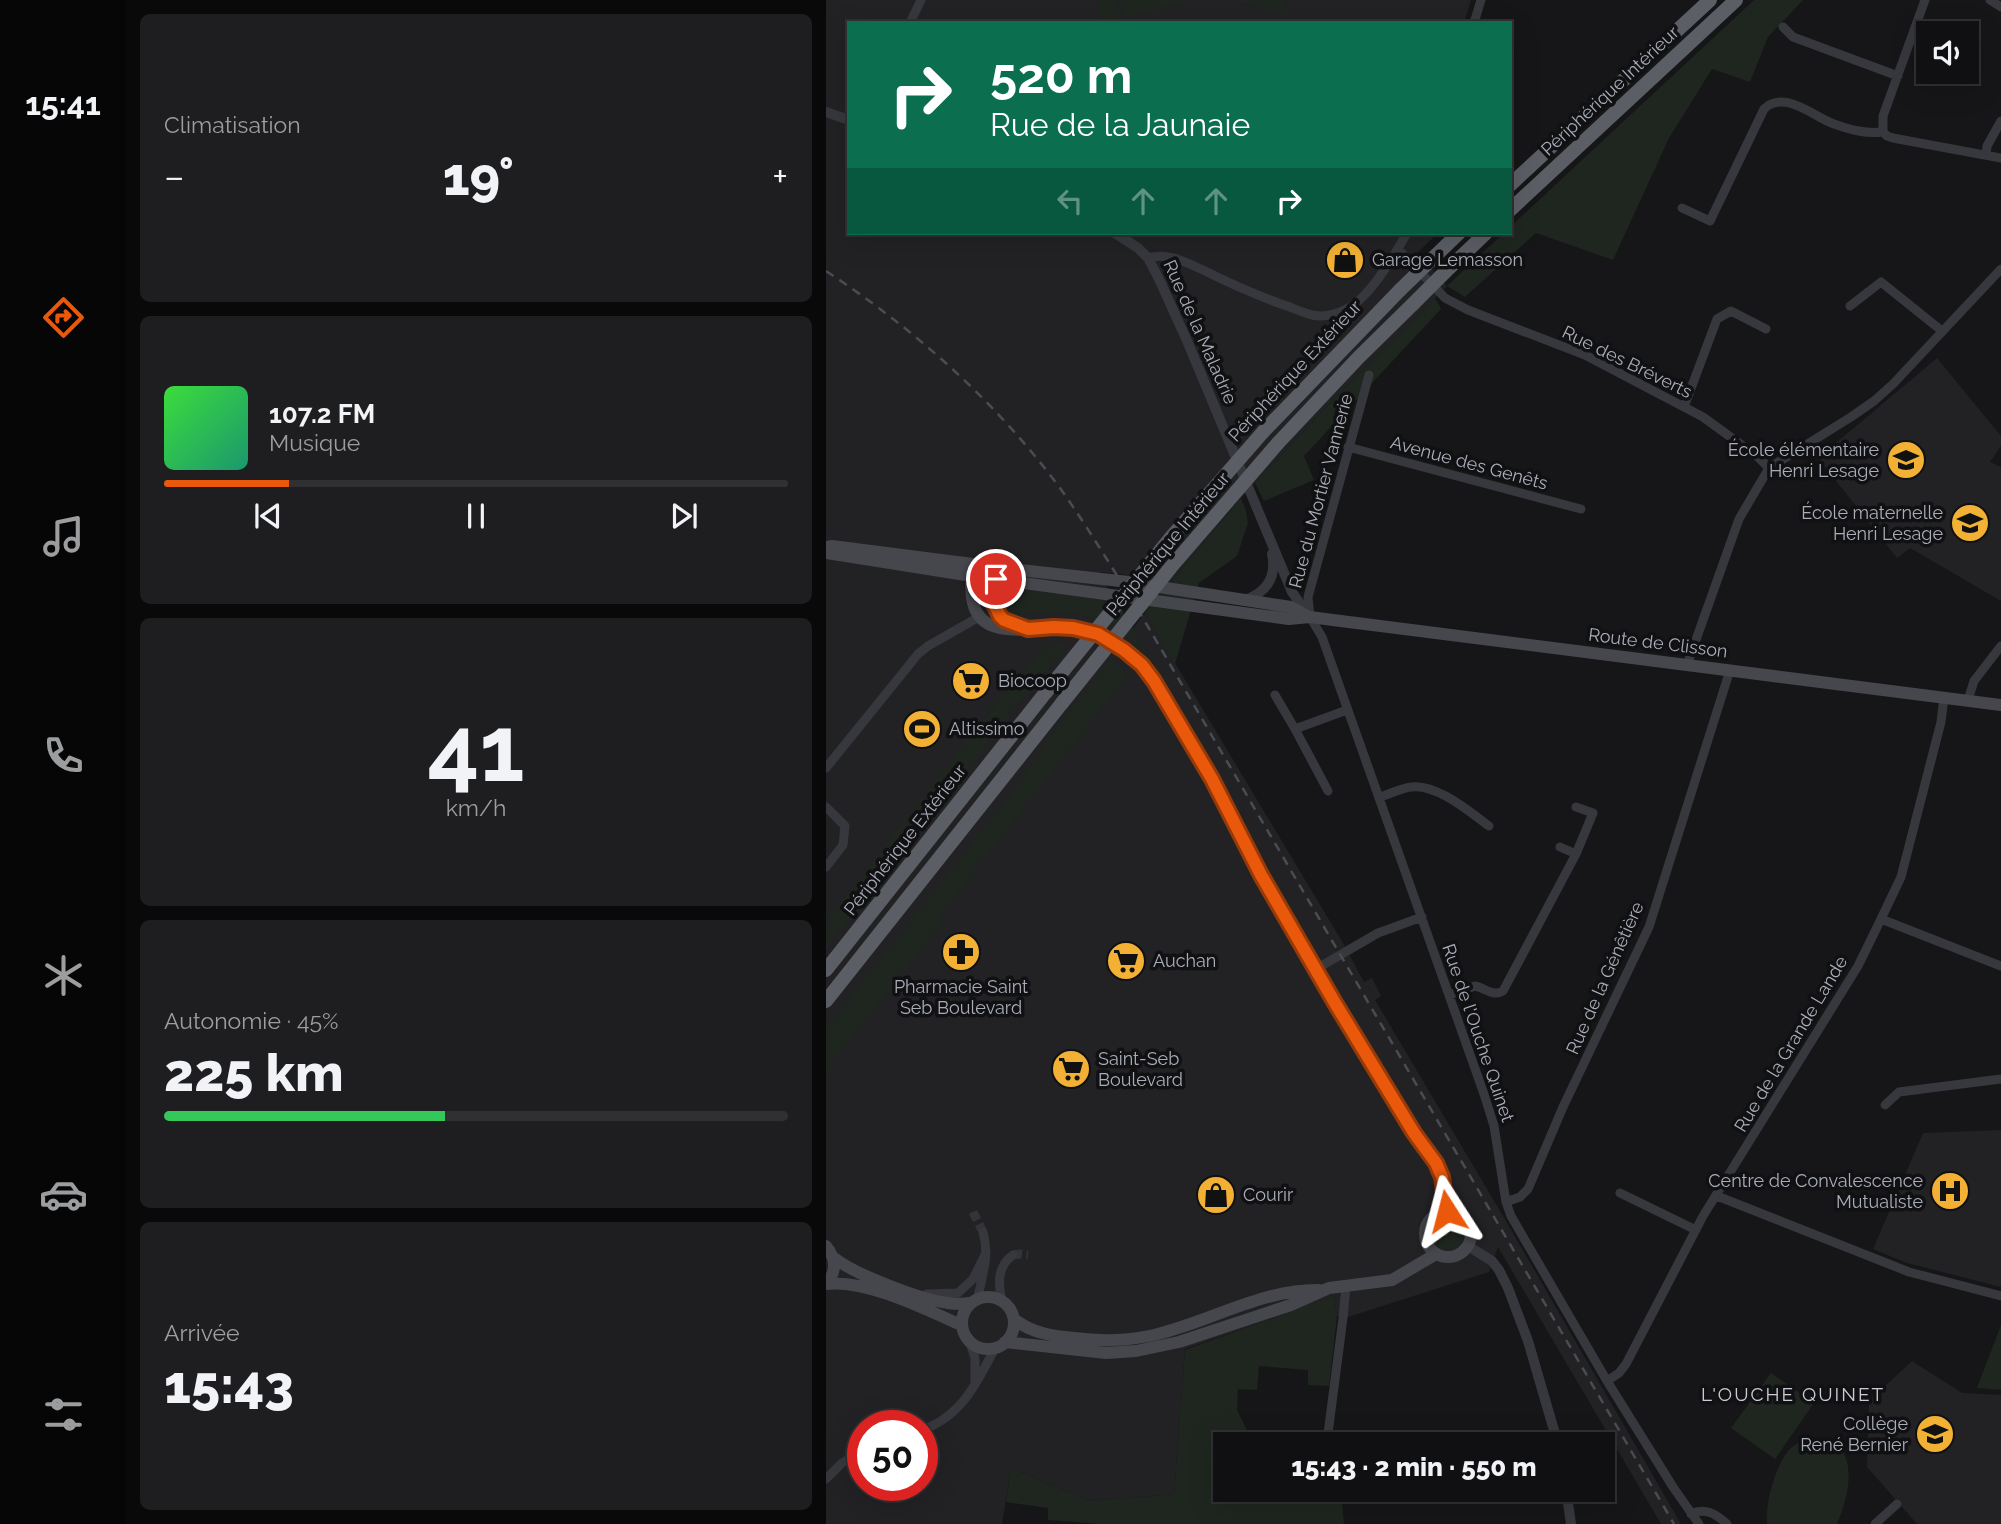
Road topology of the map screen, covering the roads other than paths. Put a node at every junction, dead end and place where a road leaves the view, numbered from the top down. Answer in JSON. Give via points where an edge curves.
{"nodes":[{"id":1,"x":921,"y":0,"type":"edge"},
{"id":2,"x":1481,"y":0,"type":"edge"},
{"id":3,"x":1710,"y":0,"type":"edge"},
{"id":4,"x":1736,"y":0,"type":"edge"},
{"id":5,"x":1925,"y":0,"type":"edge"},
{"id":6,"x":1990,"y":0,"type":"edge"},
{"id":7,"x":2001,"y":7,"type":"edge"},
{"id":8,"x":911,"y":21,"type":"edge"},
{"id":9,"x":1475,"y":21,"type":"edge"},
{"id":10,"x":1783,"y":27,"type":"dead end"},
{"id":11,"x":1898,"y":76,"type":"junction"},
{"id":12,"x":826,"y":112,"type":"edge"},
{"id":13,"x":847,"y":119,"type":"edge"},
{"id":14,"x":2001,"y":121,"type":"edge"},
{"id":15,"x":1884,"y":132,"type":"junction"},
{"id":16,"x":1986,"y":155,"type":"junction"},
{"id":17,"x":2001,"y":158,"type":"edge"},
{"id":18,"x":1512,"y":183,"type":"edge"},
{"id":19,"x":1682,"y":208,"type":"dead end"},
{"id":20,"x":1512,"y":209,"type":"edge"},
{"id":21,"x":1118,"y":235,"type":"edge"},
{"id":22,"x":1406,"y":235,"type":"edge"},
{"id":23,"x":1458,"y":235,"type":"edge"},
{"id":24,"x":1484,"y":235,"type":"edge"},
{"id":25,"x":1398,"y":250,"type":"junction"},
{"id":26,"x":1148,"y":258,"type":"junction"},
{"id":27,"x":2001,"y":269,"type":"edge"},
{"id":28,"x":1850,"y":306,"type":"dead end"},
{"id":29,"x":1766,"y":329,"type":"dead end"},
{"id":30,"x":1942,"y":331,"type":"junction"},
{"id":31,"x":1369,"y":374,"type":"dead end"},
{"id":32,"x":1684,"y":407,"type":"junction"},
{"id":33,"x":1348,"y":447,"type":"junction"},
{"id":34,"x":1769,"y":468,"type":"junction"},
{"id":35,"x":1581,"y":509,"type":"dead end"},
{"id":36,"x":1269,"y":537,"type":"junction"},
{"id":37,"x":826,"y":547,"type":"edge"},
{"id":38,"x":826,"y":553,"type":"edge"},
{"id":39,"x":972,"y":570,"type":"junction"},
{"id":40,"x":991,"y":576,"type":"junction"},
{"id":41,"x":1091,"y":578,"type":"junction"},
{"id":42,"x":1243,"y":601,"type":"junction"},
{"id":43,"x":979,"y":617,"type":"junction"},
{"id":44,"x":1310,"y":617,"type":"junction"},
{"id":45,"x":1012,"y":624,"type":"junction"},
{"id":46,"x":1028,"y":629,"type":"junction"},
{"id":47,"x":2001,"y":646,"type":"edge"},
{"id":48,"x":1687,"y":665,"type":"junction"},
{"id":49,"x":1730,"y":670,"type":"junction"},
{"id":50,"x":1275,"y":695,"type":"dead end"},
{"id":51,"x":1944,"y":697,"type":"junction"},
{"id":52,"x":1968,"y":700,"type":"junction"},
{"id":53,"x":2001,"y":705,"type":"edge"},
{"id":54,"x":1347,"y":710,"type":"junction"},
{"id":55,"x":1296,"y":729,"type":"junction"},
{"id":56,"x":826,"y":768,"type":"edge"},
{"id":57,"x":1328,"y":791,"type":"dead end"},
{"id":58,"x":1380,"y":797,"type":"junction"},
{"id":59,"x":826,"y":807,"type":"edge"},
{"id":60,"x":1576,"y":807,"type":"dead end"},
{"id":61,"x":1489,"y":826,"type":"dead end"},
{"id":62,"x":1560,"y":847,"type":"dead end"},
{"id":63,"x":1576,"y":854,"type":"junction"},
{"id":64,"x":826,"y":867,"type":"edge"},
{"id":65,"x":1422,"y":917,"type":"junction"},
{"id":66,"x":1881,"y":919,"type":"junction"},
{"id":67,"x":2001,"y":966,"type":"edge"},
{"id":68,"x":1315,"y":969,"type":"junction"},
{"id":69,"x":826,"y":971,"type":"edge"},
{"id":70,"x":1450,"y":995,"type":"junction"},
{"id":71,"x":826,"y":1001,"type":"edge"},
{"id":72,"x":2001,"y":1079,"type":"edge"},
{"id":73,"x":1885,"y":1105,"type":"dead end"},
{"id":74,"x":1620,"y":1193,"type":"dead end"},
{"id":75,"x":1717,"y":1196,"type":"junction"},
{"id":76,"x":1506,"y":1202,"type":"junction"},
{"id":77,"x":1447,"y":1211,"type":"junction"},
{"id":78,"x":1696,"y":1230,"type":"junction"},
{"id":79,"x":983,"y":1232,"type":"tunnel mouth"},
{"id":80,"x":1468,"y":1246,"type":"junction"},
{"id":81,"x":830,"y":1252,"type":"edge"},
{"id":82,"x":986,"y":1253,"type":"junction"},
{"id":83,"x":1436,"y":1254,"type":"junction"},
{"id":84,"x":1013,"y":1255,"type":"dead end"},
{"id":85,"x":826,"y":1284,"type":"edge"},
{"id":86,"x":1346,"y":1286,"type":"junction"},
{"id":87,"x":1323,"y":1290,"type":"junction"},
{"id":88,"x":912,"y":1293,"type":"junction"},
{"id":89,"x":2001,"y":1296,"type":"edge"},
{"id":90,"x":974,"y":1301,"type":"junction"},
{"id":91,"x":1002,"y":1301,"type":"junction"},
{"id":92,"x":1216,"y":1315,"type":"junction"},
{"id":93,"x":1014,"y":1319,"type":"junction"},
{"id":94,"x":961,"y":1325,"type":"junction"},
{"id":95,"x":1179,"y":1342,"type":"junction"},
{"id":96,"x":970,"y":1343,"type":"junction"},
{"id":97,"x":1000,"y":1345,"type":"junction"},
{"id":98,"x":1606,"y":1381,"type":"junction"},
{"id":99,"x":975,"y":1384,"type":"junction"},
{"id":100,"x":938,"y":1422,"type":"edge"},
{"id":101,"x":1328,"y":1432,"type":"edge"},
{"id":102,"x":1555,"y":1432,"type":"edge"},
{"id":103,"x":847,"y":1460,"type":"edge"},
{"id":104,"x":826,"y":1479,"type":"edge"},
{"id":105,"x":1567,"y":1502,"type":"edge"},
{"id":106,"x":1897,"y":1504,"type":"dead end"},
{"id":107,"x":1691,"y":1514,"type":"junction"},
{"id":108,"x":1570,"y":1524,"type":"edge"},
{"id":109,"x":1699,"y":1524,"type":"edge"},
{"id":110,"x":1727,"y":1524,"type":"edge"},
{"id":111,"x":1875,"y":1524,"type":"edge"}],
"edges":[{"from":1,"to":8,"type":"street"},
{"from":2,"to":9,"type":"street"},
{"from":3,"to":18,"type":"highway"},
{"from":4,"to":20,"type":"highway","name":"Périphérique Intérieur"},
{"from":5,"to":11,"type":"street"},
{"from":6,"to":7,"type":"street"},
{"from":10,"to":11,"type":"street","via":[[1793,37]]},
{"from":11,"to":15,"type":"street","via":[[1883,116]]},
{"from":12,"to":13,"type":"street"},
{"from":14,"to":16,"type":"street"},
{"from":15,"to":16,"type":"street","via":[[1894,138]]},
{"from":15,"to":19,"type":"street","via":[[1852,130],[1793,104],[1773,103],[1764,109],[1710,221]]},
{"from":16,"to":17,"type":"street"},
{"from":21,"to":26,"type":"street","name":"Rue de la Maladrie"},
{"from":22,"to":25,"type":"street"},
{"from":23,"to":69,"type":"highway","name":"Périphérique Extérieur","bridge":true,"via":[[1325,366],[1173,535]]},
{"from":24,"to":71,"type":"highway","name":"Périphérique Intérieur","bridge":true,"via":[[1278,443],[1171,568]]},
{"from":25,"to":26,"type":"street","via":[[1364,295],[1348,308],[1314,316],[1173,257]]},
{"from":25,"to":32,"type":"street","name":"Rue des Bréverts","via":[[1445,298],[1585,355]]},
{"from":26,"to":36,"type":"street","name":"Rue de la Maladrie"},
{"from":27,"to":30,"type":"street"},
{"from":28,"to":30,"type":"street","via":[[1881,282]]},
{"from":29,"to":32,"type":"street","via":[[1731,311],[1717,318]]},
{"from":30,"to":34,"type":"street","via":[[1874,401]]},
{"from":31,"to":33,"type":"street","name":"Rue du Mortier Vannerie"},
{"from":32,"to":34,"type":"street","name":"Rue des Bréverts"},
{"from":33,"to":35,"type":"street","name":"Avenue des Genêts"},
{"from":33,"to":44,"type":"street","name":"Rue du Mortier Vannerie","via":[[1308,597]]},
{"from":34,"to":48,"type":"street","via":[[1739,519]]},
{"from":36,"to":42,"type":"street","name":"Rue de la Maladrie","via":[[1274,563],[1270,581]]},
{"from":36,"to":44,"type":"street","name":"Rue de la Maladrie","via":[[1296,599]]},
{"from":37,"to":39,"type":"main road","name":"Route de Clisson"},
{"from":38,"to":39,"type":"main road","name":"Route de Clisson"},
{"from":39,"to":40,"type":"main road","name":"Route de Clisson"},
{"from":39,"to":41,"type":"main road","name":"Route de Clisson"},
{"from":39,"to":43,"type":"main road","via":[[973,603]]},
{"from":40,"to":41,"type":"main road","name":"Route de Clisson","via":[[1071,582]]},
{"from":40,"to":44,"type":"main road","name":"Route de Clisson","via":[[1289,619]]},
{"from":40,"to":45,"type":"main road","via":[[995,606]]},
{"from":41,"to":42,"type":"main road","name":"Route de Clisson"},
{"from":42,"to":44,"type":"main road","name":"Route de Clisson","via":[[1291,607]]},
{"from":43,"to":45,"type":"main road","via":[[994,616],[1000,624]]},
{"from":43,"to":46,"type":"main road","via":[[995,628]]},
{"from":43,"to":56,"type":"street","via":[[918,654]]},
{"from":44,"to":48,"type":"main road","name":"Route de Clisson"},
{"from":44,"to":54,"type":"street","name":"Rue de l'Ouche Quinet","via":[[1322,637]]},
{"from":45,"to":46,"type":"main road"},
{"from":46,"to":68,"type":"main road","via":[[1073,628],[1098,634],[1142,665],[1212,779]]},
{"from":47,"to":52,"type":"street","via":[[1974,681]]},
{"from":48,"to":49,"type":"main road","name":"Route de Clisson"},
{"from":49,"to":51,"type":"main road","name":"Route de Clisson"},
{"from":49,"to":76,"type":"street","name":"Rue de la Génêtière","via":[[1649,927],[1528,1189]]},
{"from":50,"to":55,"type":"street"},
{"from":51,"to":52,"type":"main road","name":"Route de Clisson"},
{"from":51,"to":66,"type":"street","name":"Rue de la Grande Lande","via":[[1901,877]]},
{"from":52,"to":53,"type":"main road","name":"Route de Clisson"},
{"from":54,"to":55,"type":"street"},
{"from":54,"to":58,"type":"street","name":"Rue de l'Ouche Quinet"},
{"from":55,"to":57,"type":"street"},
{"from":58,"to":61,"type":"street","via":[[1412,786],[1432,789]]},
{"from":58,"to":65,"type":"street","name":"Rue de l'Ouche Quinet"},
{"from":59,"to":64,"type":"street","via":[[845,826],[843,845]]},
{"from":60,"to":63,"type":"street","via":[[1593,813]]},
{"from":62,"to":63,"type":"street"},
{"from":63,"to":70,"type":"street","via":[[1503,992],[1475,986]]},
{"from":65,"to":68,"type":"street","via":[[1377,933]]},
{"from":65,"to":70,"type":"street","name":"Rue de l'Ouche Quinet"},
{"from":66,"to":67,"type":"street"},
{"from":66,"to":75,"type":"street","name":"Rue de la Grande Lande","via":[[1858,966]]},
{"from":68,"to":77,"type":"main road","via":[[1436,1163]]},
{"from":70,"to":76,"type":"street","name":"Rue de l'Ouche Quinet","via":[[1494,1126]]},
{"from":72,"to":73,"type":"street","via":[[1899,1092]]},
{"from":74,"to":78,"type":"street"},
{"from":75,"to":78,"type":"street","name":"Rue de la Grande Lande"},
{"from":75,"to":89,"type":"street","via":[[1909,1272]]},
{"from":76,"to":98,"type":"street","name":"Rue de l'Ouche Quinet"},
{"from":77,"to":80,"type":"main road","via":[[1467,1220],[1472,1236]]},
{"from":77,"to":83,"type":"main road","via":[[1434,1216],[1426,1228],[1427,1242]]},
{"from":78,"to":98,"type":"street","name":"Rue de la Grande Lande","via":[[1626,1364]]},
{"from":79,"to":82,"type":"street"},
{"from":80,"to":83,"type":"main road","via":[[1451,1257]]},
{"from":80,"to":102,"type":"street","via":[[1492,1261],[1508,1287]]},
{"from":81,"to":85,"type":"main road","via":[[834,1272]]},
{"from":81,"to":88,"type":"main road","via":[[839,1262]]},
{"from":82,"to":88,"type":"street","via":[[973,1279],[958,1293]]},
{"from":82,"to":90,"type":"street"},
{"from":83,"to":86,"type":"main road","via":[[1392,1280]]},
{"from":84,"to":91,"type":"street","via":[[1003,1264],[998,1283]]},
{"from":85,"to":94,"type":"main road","via":[[864,1287]]},
{"from":86,"to":87,"type":"main road"},
{"from":86,"to":101,"type":"street"},
{"from":87,"to":92,"type":"main road","via":[[1303,1290]]},
{"from":87,"to":95,"type":"main road"},
{"from":88,"to":90,"type":"main road","via":[[948,1303]]},
{"from":90,"to":91,"type":"main road","via":[[990,1297]]},
{"from":90,"to":94,"type":"main road","via":[[965,1309]]},
{"from":91,"to":93,"type":"main road"},
{"from":92,"to":93,"type":"main road","via":[[1147,1337],[1115,1339],[1051,1335]]},
{"from":92,"to":95,"type":"street"},
{"from":93,"to":97,"type":"main road","via":[[1012,1332]]},
{"from":94,"to":96,"type":"main road"},
{"from":95,"to":97,"type":"main road","via":[[1106,1353]]},
{"from":96,"to":97,"type":"main road","via":[[982,1349]]},
{"from":96,"to":99,"type":"street"},
{"from":97,"to":99,"type":"street"},
{"from":98,"to":107,"type":"street","name":"Rue de l'Ouche Quinet"},
{"from":99,"to":100,"type":"street","via":[[957,1410]]},
{"from":103,"to":104,"type":"street"},
{"from":105,"to":108,"type":"street"},
{"from":106,"to":111,"type":"street"},
{"from":107,"to":109,"type":"street","name":"Rue de l'Ouche Quinet"},
{"from":107,"to":110,"type":"street","via":[[1708,1511]]}]}
